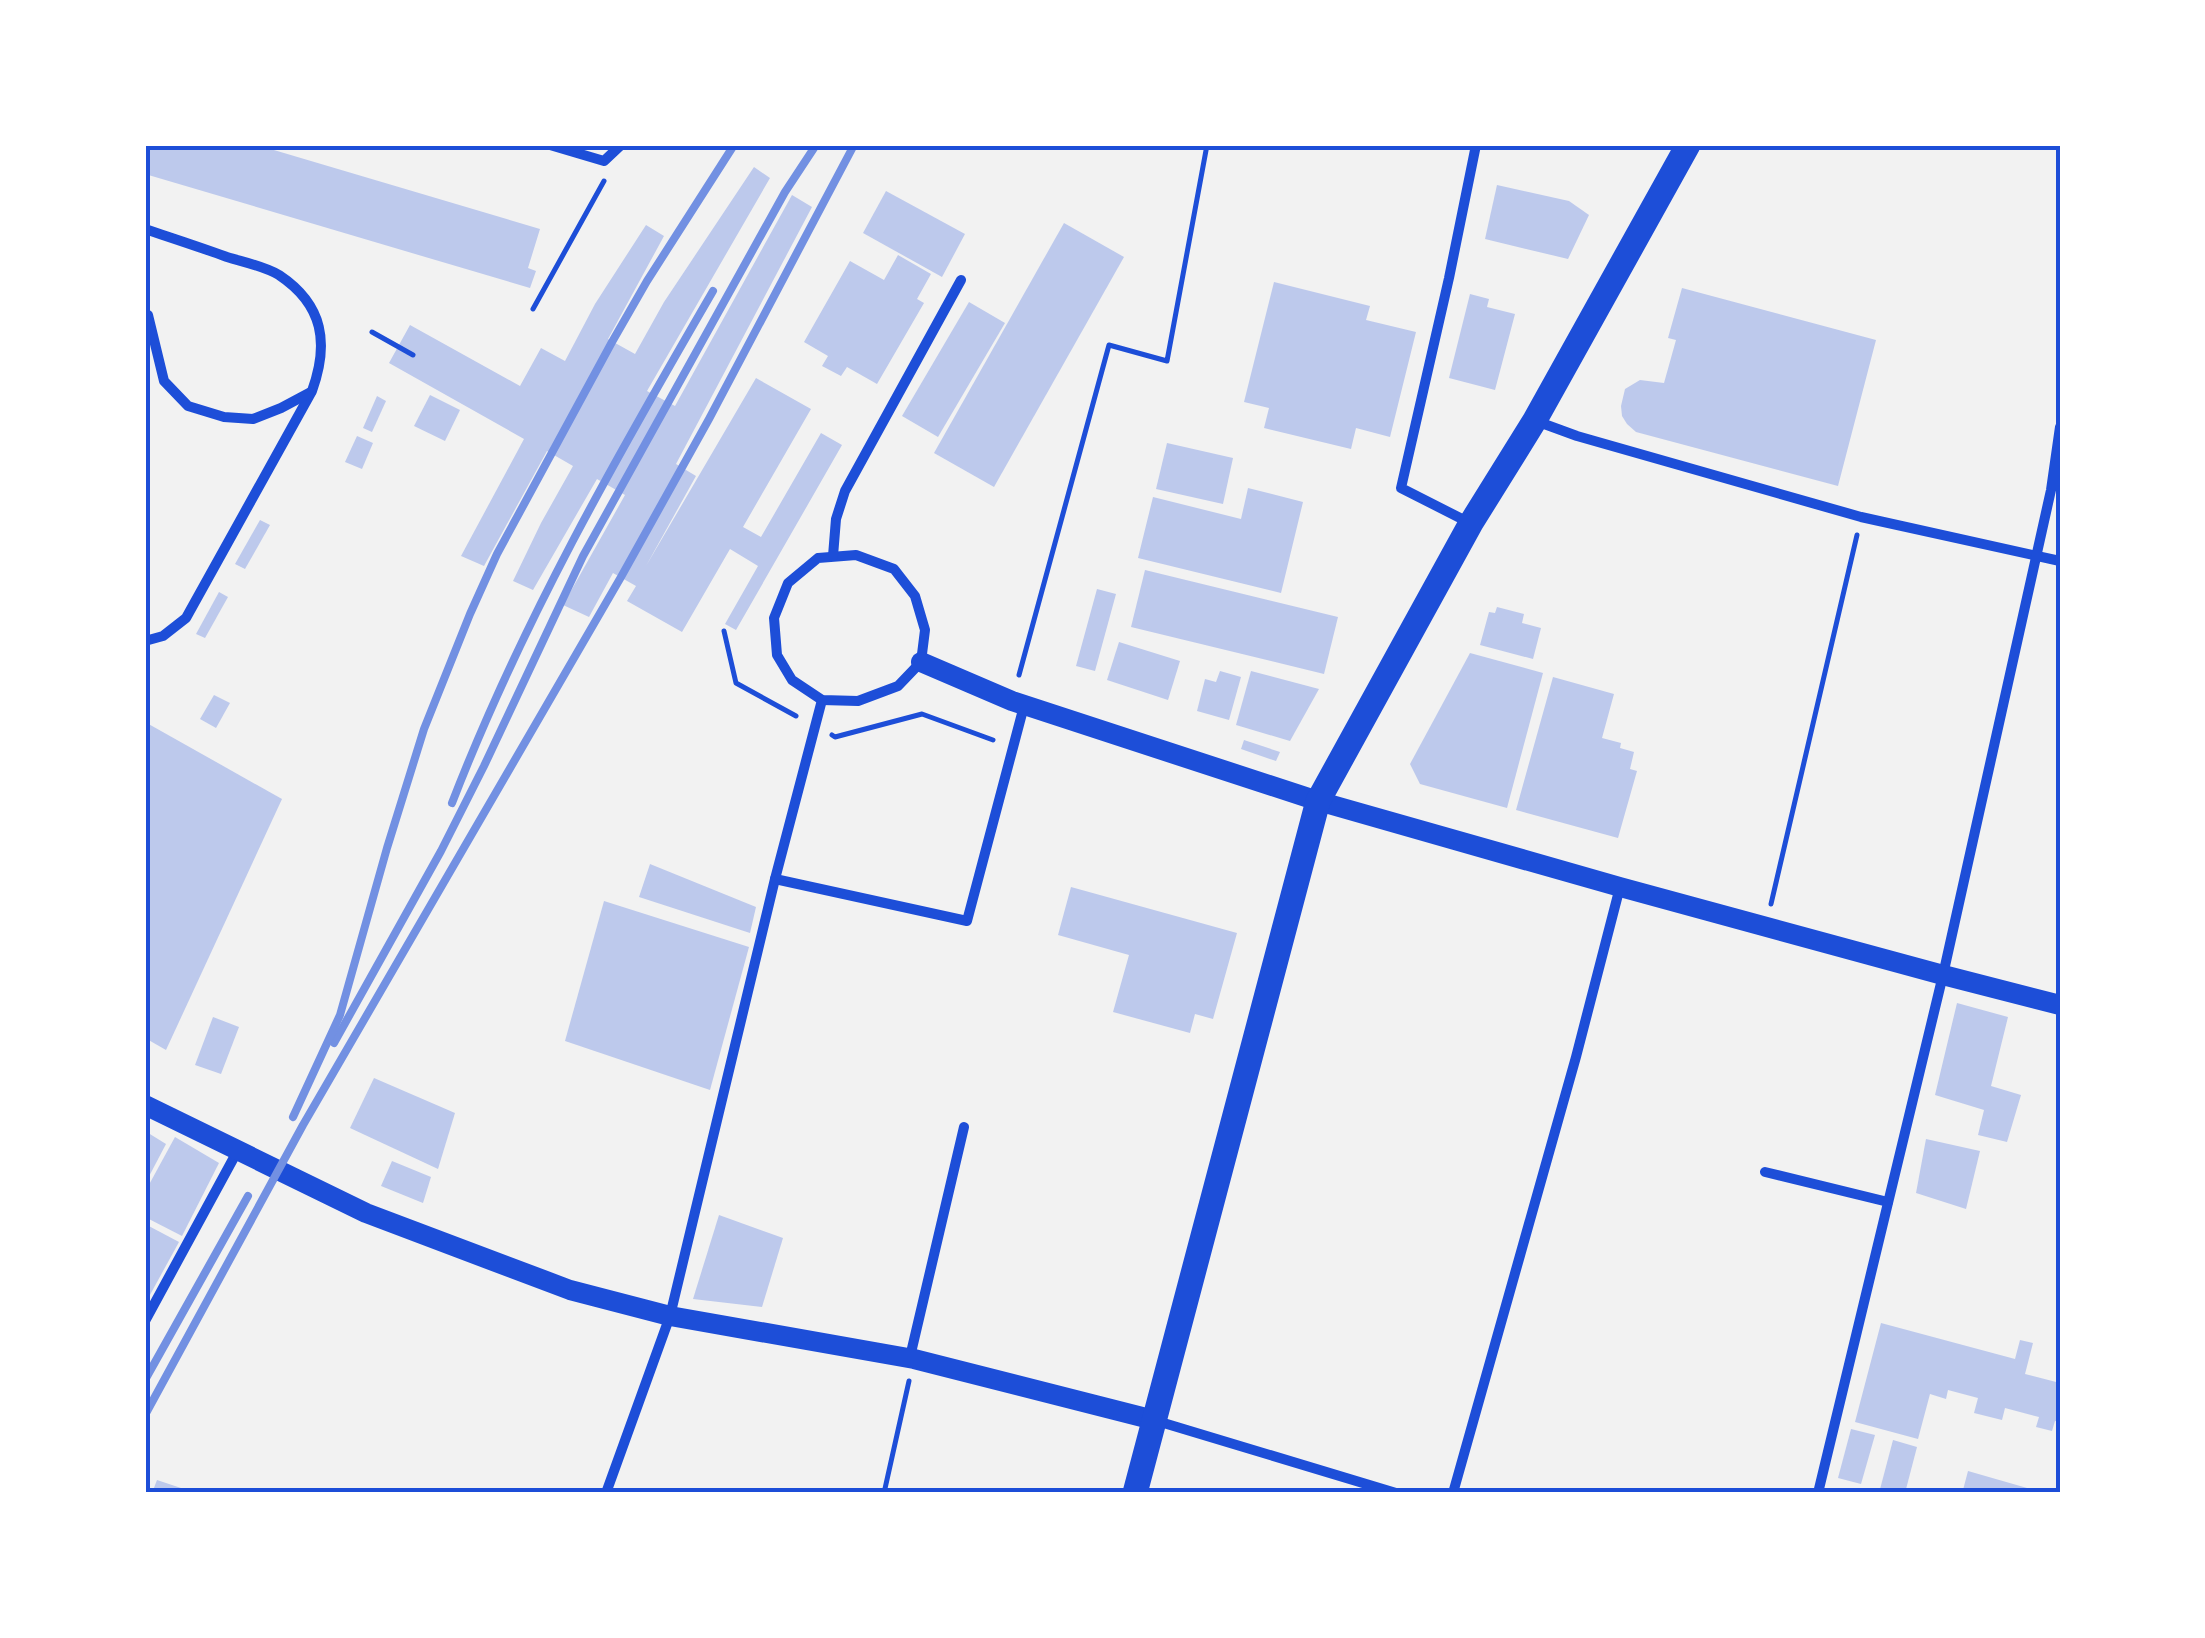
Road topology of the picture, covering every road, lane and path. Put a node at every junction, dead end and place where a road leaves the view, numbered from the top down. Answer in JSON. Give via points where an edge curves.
{"nodes":[{"id":1,"x":550,"y":145,"type":"edge"},
{"id":2,"x":621,"y":145,"type":"edge"},
{"id":3,"x":1207,"y":145,"type":"edge"},
{"id":4,"x":1476,"y":145,"type":"edge"},
{"id":5,"x":1688,"y":145,"type":"edge"},
{"id":6,"x":604,"y":161,"type":"junction"},
{"id":7,"x":145,"y":229,"type":"edge"},
{"id":8,"x":961,"y":280,"type":"dead end"},
{"id":9,"x":533,"y":309,"type":"dead end"},
{"id":10,"x":146,"y":316,"type":"edge"},
{"id":11,"x":372,"y":332,"type":"dead end"},
{"id":12,"x":413,"y":355,"type":"dead end"},
{"id":13,"x":312,"y":392,"type":"junction"},
{"id":14,"x":1535,"y":420,"type":"junction"},
{"id":15,"x":2060,"y":427,"type":"edge"},
{"id":16,"x":1861,"y":517,"type":"junction"},
{"id":17,"x":1471,"y":523,"type":"junction"},
{"id":18,"x":2035,"y":554,"type":"junction"},
{"id":19,"x":833,"y":556,"type":"junction"},
{"id":20,"x":2060,"y":561,"type":"edge"},
{"id":21,"x":145,"y":640,"type":"edge"},
{"id":22,"x":921,"y":662,"type":"junction"},
{"id":23,"x":1016,"y":684,"type":"dead end"},
{"id":24,"x":822,"y":700,"type":"junction"},
{"id":25,"x":1024,"y":705,"type":"junction"},
{"id":26,"x":1318,"y":801,"type":"junction"},
{"id":27,"x":775,"y":879,"type":"junction"},
{"id":28,"x":1620,"y":887,"type":"junction"},
{"id":29,"x":1766,"y":926,"type":"junction"},
{"id":30,"x":1943,"y":975,"type":"junction"},
{"id":31,"x":2060,"y":1005,"type":"edge"},
{"id":32,"x":145,"y":1106,"type":"edge"},
{"id":33,"x":964,"y":1127,"type":"dead end"},
{"id":34,"x":239,"y":1149,"type":"junction"},
{"id":35,"x":1766,"y":1172,"type":"dead end"},
{"id":36,"x":1888,"y":1202,"type":"junction"},
{"id":37,"x":670,"y":1316,"type":"junction"},
{"id":38,"x":145,"y":1321,"type":"edge"},
{"id":39,"x":912,"y":1359,"type":"junction"},
{"id":40,"x":1154,"y":1420,"type":"junction"},
{"id":41,"x":606,"y":1493,"type":"edge"},
{"id":42,"x":884,"y":1493,"type":"edge"},
{"id":43,"x":1134,"y":1493,"type":"edge"},
{"id":44,"x":1396,"y":1493,"type":"edge"},
{"id":45,"x":1454,"y":1493,"type":"edge"},
{"id":46,"x":1818,"y":1493,"type":"edge"}],
"edges":[{"from":1,"to":6,"type":"street"},
{"from":2,"to":6,"type":"street"},
{"from":3,"to":23,"type":"path","via":[[1167,360],[1109,344]]},
{"from":4,"to":17,"type":"street","via":[[1400,488]]},
{"from":5,"to":14,"type":"main road"},
{"from":6,"to":9,"type":"path","via":[[609,173]]},
{"from":7,"to":13,"type":"street","via":[[276,273],[303,295],[322,339]]},
{"from":8,"to":19,"type":"street","via":[[845,491]]},
{"from":10,"to":13,"type":"street","via":[[164,382],[188,406],[253,419]]},
{"from":11,"to":12,"type":"path"},
{"from":13,"to":21,"type":"street","via":[[186,618]]},
{"from":14,"to":16,"type":"street"},
{"from":14,"to":17,"type":"main road"},
{"from":15,"to":18,"type":"street"},
{"from":16,"to":18,"type":"street"},
{"from":16,"to":29,"type":"path"},
{"from":17,"to":26,"type":"main road"},
{"from":18,"to":20,"type":"street"},
{"from":18,"to":30,"type":"street"},
{"from":19,"to":22,"type":"street","via":[[856,555],[894,570],[904,582],[925,630]]},
{"from":19,"to":24,"type":"street","via":[[818,558],[788,583],[774,618],[777,654],[792,680]]},
{"from":22,"to":24,"type":"street","via":[[898,686],[858,701]]},
{"from":22,"to":25,"type":"main road"},
{"from":24,"to":27,"type":"street"},
{"from":25,"to":26,"type":"main road"},
{"from":25,"to":27,"type":"street","via":[[967,921]]},
{"from":26,"to":28,"type":"main road"},
{"from":26,"to":40,"type":"main road"},
{"from":27,"to":37,"type":"street"},
{"from":28,"to":29,"type":"main road"},
{"from":28,"to":45,"type":"street"},
{"from":29,"to":30,"type":"main road"},
{"from":30,"to":31,"type":"main road"},
{"from":30,"to":36,"type":"street"},
{"from":32,"to":34,"type":"main road"},
{"from":33,"to":39,"type":"street"},
{"from":34,"to":37,"type":"main road","via":[[366,1212],[570,1290]]},
{"from":34,"to":38,"type":"street"},
{"from":35,"to":36,"type":"street"},
{"from":36,"to":46,"type":"street"},
{"from":37,"to":39,"type":"main road"},
{"from":37,"to":41,"type":"street"},
{"from":39,"to":40,"type":"main road"},
{"from":39,"to":42,"type":"path"},
{"from":40,"to":43,"type":"main road"},
{"from":40,"to":44,"type":"street"}]}
